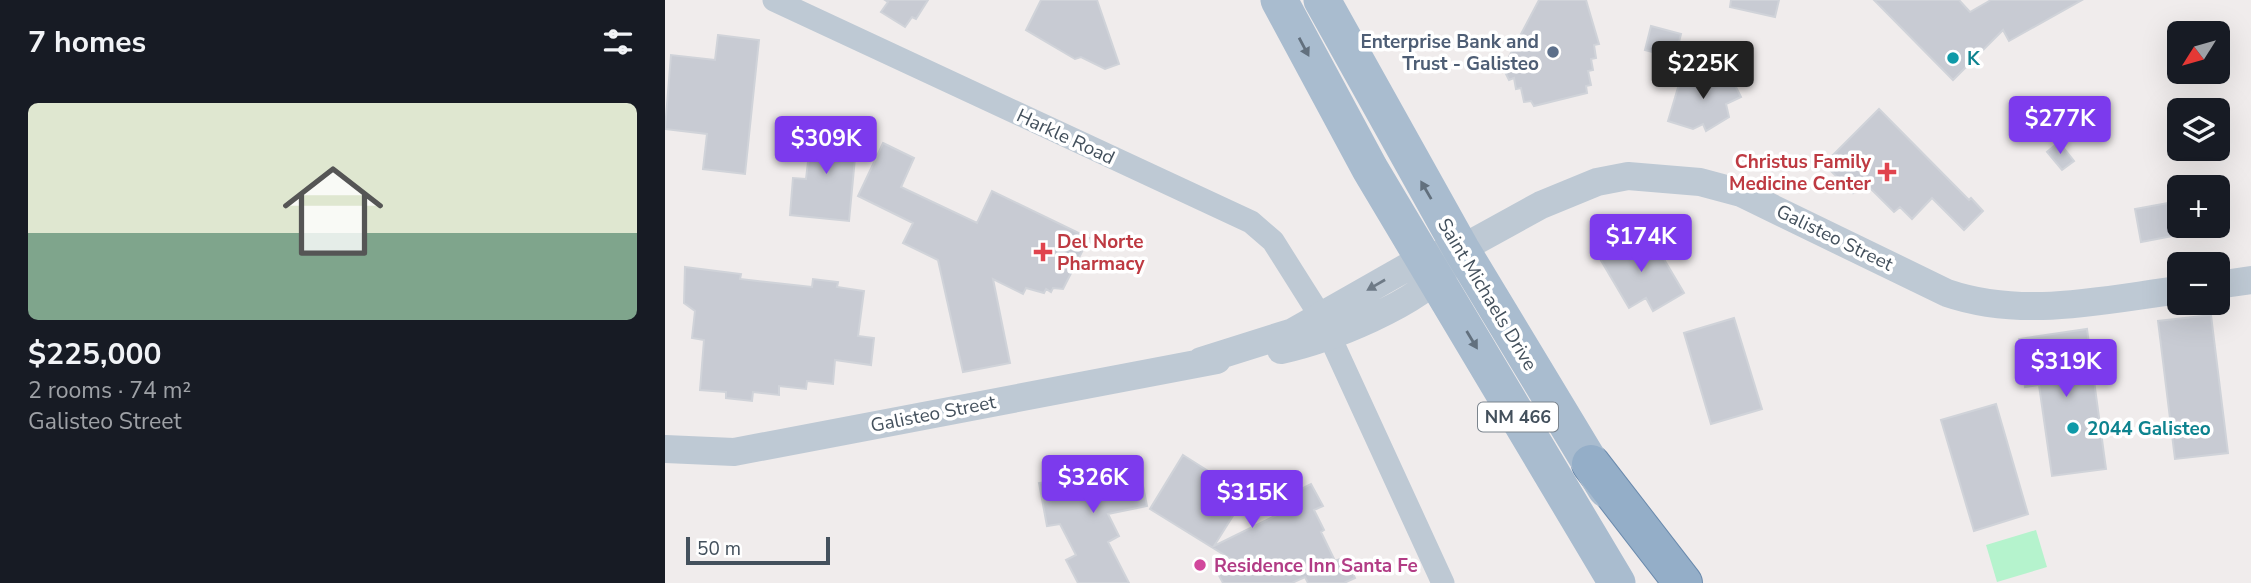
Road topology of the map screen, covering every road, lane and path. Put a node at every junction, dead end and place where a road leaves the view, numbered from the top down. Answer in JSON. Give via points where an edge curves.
{"nodes":[{"id":1,"x":773,"y":0,"type":"edge"},
{"id":2,"x":1279,"y":0,"type":"edge"},
{"id":3,"x":1322,"y":0,"type":"edge"},
{"id":4,"x":1461,"y":249,"type":"junction"},
{"id":5,"x":1430,"y":270,"type":"junction"},
{"id":6,"x":2251,"y":280,"type":"edge"},
{"id":7,"x":2230,"y":283,"type":"edge"},
{"id":8,"x":2167,"y":291,"type":"edge"},
{"id":9,"x":1325,"y":327,"type":"junction"},
{"id":10,"x":665,"y":449,"type":"edge"},
{"id":11,"x":1591,"y":464,"type":"junction"},
{"id":12,"x":1443,"y":583,"type":"edge"},
{"id":13,"x":1617,"y":583,"type":"edge"},
{"id":14,"x":1664,"y":583,"type":"edge"},
{"id":15,"x":1683,"y":583,"type":"edge"}],
"edges":[{"from":1,"to":9,"type":"street","name":"Harkle Road","via":[[1251,222],[1279,249]]},
{"from":2,"to":5,"type":"main road","name":"Saint Michaels Drive","number":"NM 466","one_way":true},
{"from":4,"to":3,"type":"main road","name":"Saint Michaels Drive","number":"NM 466","one_way":true},
{"from":4,"to":5,"type":"street","name":"Galisteo Street"},
{"from":4,"to":8,"type":"street","name":"Galisteo Street","via":[[1541,205],[1597,182],[1644,177],[1700,182],[1741,193],[1974,302],[2046,306]]},
{"from":4,"to":11,"type":"main road","name":"Saint Michaels Drive","number":"NM 466"},
{"from":5,"to":9,"type":"street","name":"Galisteo Street"},
{"from":5,"to":13,"type":"main road","name":"Saint Michaels Drive","number":"NM 466","one_way":true},
{"from":6,"to":7,"type":"street"},
{"from":9,"to":10,"type":"street","name":"Galisteo Street","via":[[1248,357],[1201,361],[733,452]]},
{"from":9,"to":12,"type":"street","name":"Harkle Road"},
{"from":11,"to":14,"type":"main road","name":"Saint Michaels Drive","number":"NM 466"},
{"from":11,"to":15,"type":"highway"}]}
